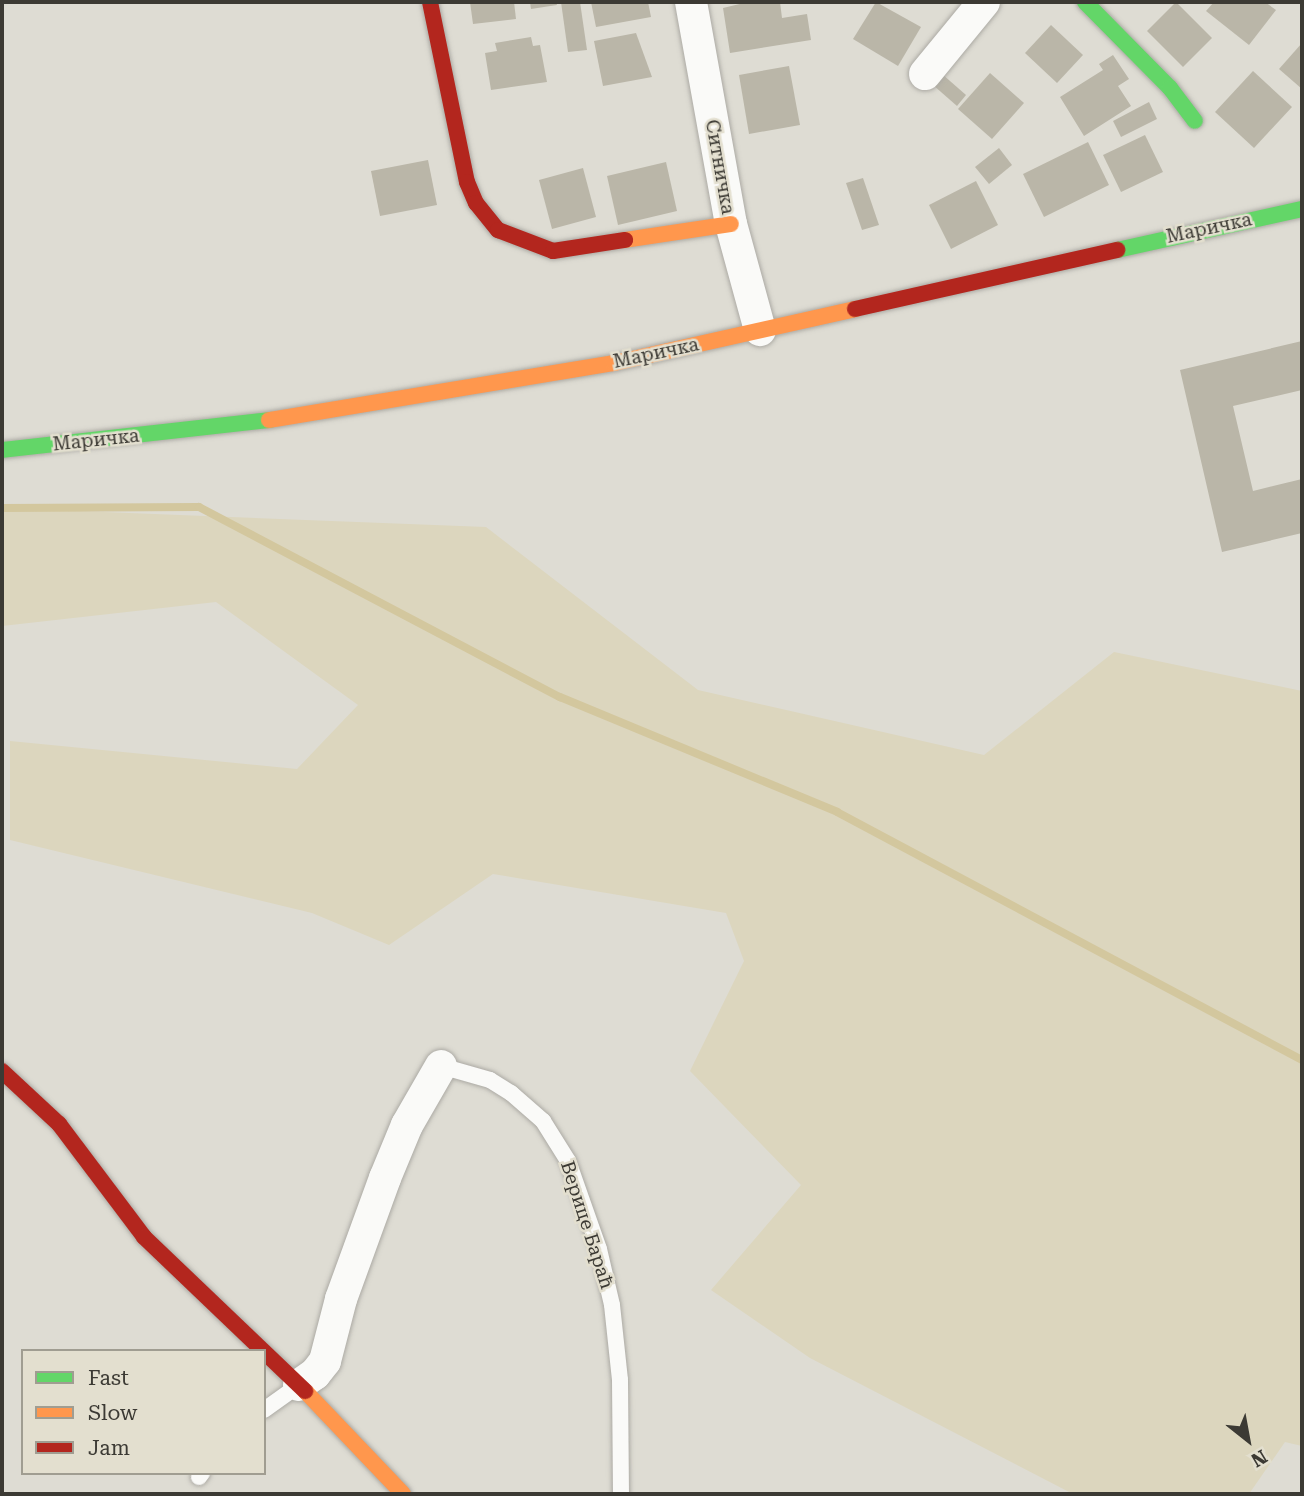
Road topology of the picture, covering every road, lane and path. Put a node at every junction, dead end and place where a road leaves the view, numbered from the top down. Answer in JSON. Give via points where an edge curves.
{"nodes":[{"id":1,"x":430,"y":2,"type":"edge"},
{"id":2,"x":691,"y":2,"type":"edge"},
{"id":3,"x":984,"y":2,"type":"edge"},
{"id":4,"x":1085,"y":2,"type":"edge"},
{"id":5,"x":925,"y":74,"type":"dead end"},
{"id":6,"x":1195,"y":121,"type":"dead end"},
{"id":7,"x":1302,"y":209,"type":"edge"},
{"id":8,"x":731,"y":224,"type":"junction"},
{"id":9,"x":760,"y":330,"type":"junction"},
{"id":10,"x":2,"y":450,"type":"edge"},
{"id":11,"x":441,"y":1066,"type":"joint"},
{"id":12,"x":2,"y":1071,"type":"edge"},
{"id":13,"x":261,"y":1349,"type":"edge"},
{"id":14,"x":266,"y":1353,"type":"edge"},
{"id":15,"x":299,"y":1385,"type":"junction"},
{"id":16,"x":266,"y":1409,"type":"edge"},
{"id":17,"x":403,"y":1494,"type":"edge"},
{"id":18,"x":621,"y":1494,"type":"edge"}],
"edges":[{"from":1,"to":8,"type":"street","via":[[467,182],[476,203],[498,230],[553,251]]},
{"from":2,"to":8,"type":"street","name":"Ситничка"},
{"from":3,"to":5,"type":"street"},
{"from":4,"to":6,"type":"street","via":[[1170,88]]},
{"from":7,"to":9,"type":"street","name":"Маричка"},
{"from":8,"to":9,"type":"street","name":"Ситничка"},
{"from":9,"to":10,"type":"street","name":"Маричка","via":[[614,363],[309,415]]},
{"from":11,"to":15,"type":"street","via":[[407,1125],[385,1178],[341,1299],[325,1361]]},
{"from":11,"to":18,"type":"lane","name":"Верице Бараћ","via":[[490,1080],[512,1093],[542,1121],[568,1161],[599,1249],[612,1305],[620,1380],[617,1450]]},
{"from":12,"to":13,"type":"street","via":[[59,1124],[144,1237]]},
{"from":14,"to":15,"type":"street"},
{"from":15,"to":16,"type":"lane"},
{"from":15,"to":17,"type":"street"}]}
